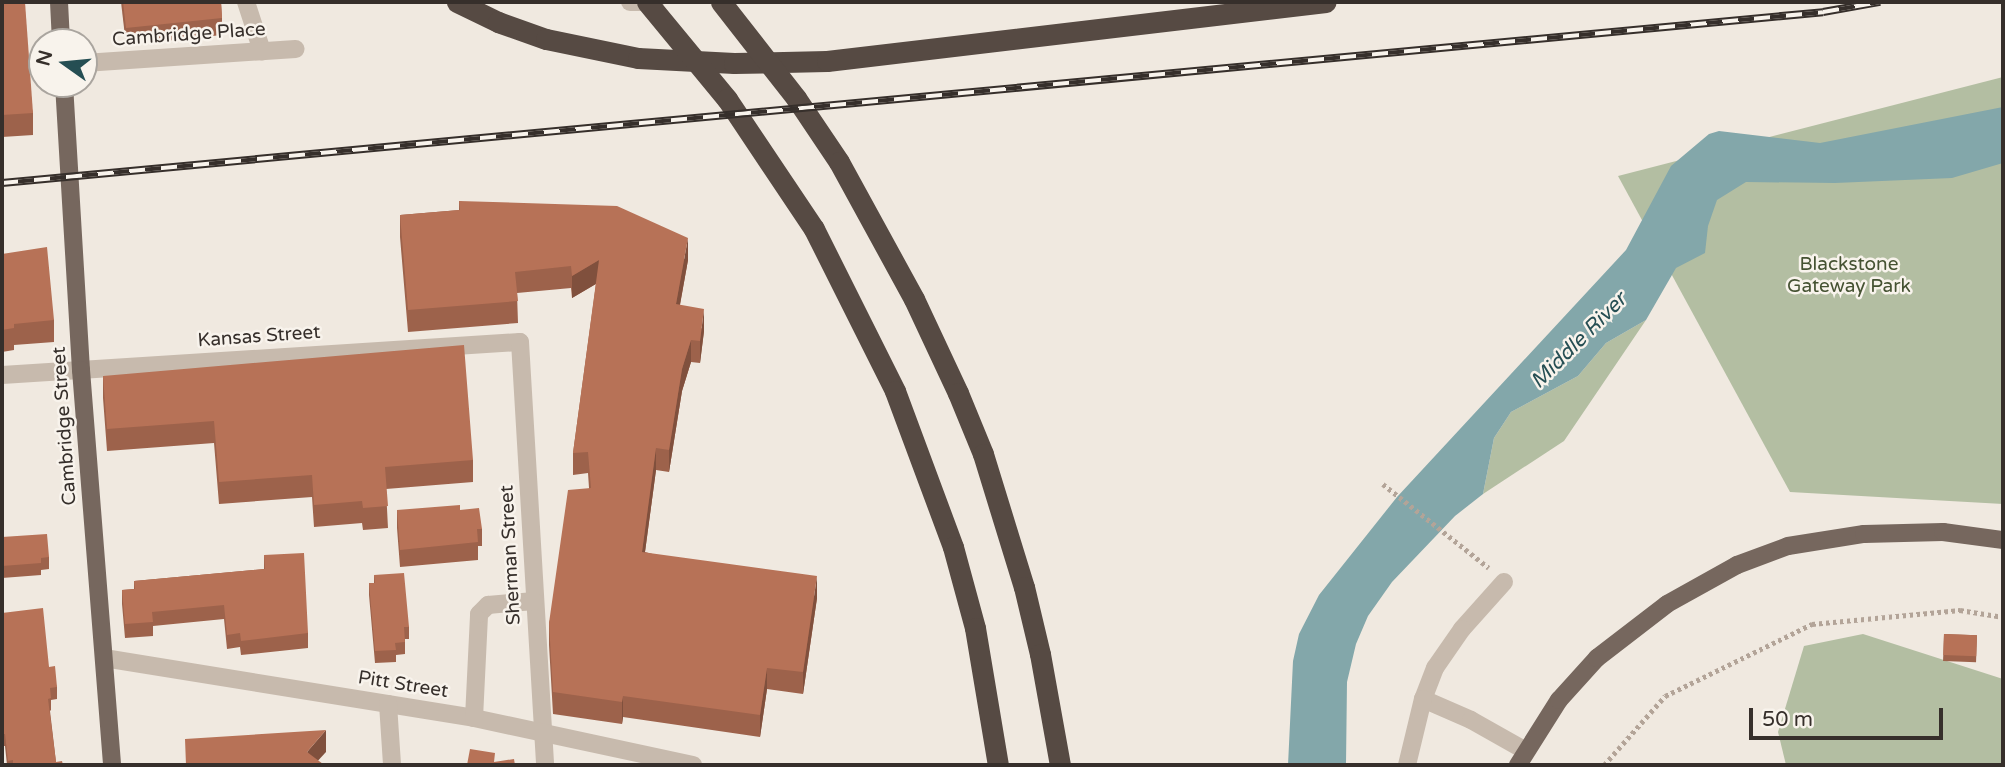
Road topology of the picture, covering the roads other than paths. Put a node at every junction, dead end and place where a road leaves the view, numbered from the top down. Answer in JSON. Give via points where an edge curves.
{"nodes":[{"id":1,"x":59,"y":2,"type":"edge"},
{"id":2,"x":246,"y":2,"type":"edge"},
{"id":3,"x":457,"y":2,"type":"edge"},
{"id":4,"x":630,"y":2,"type":"edge"},
{"id":5,"x":647,"y":2,"type":"edge"},
{"id":6,"x":655,"y":2,"type":"edge"},
{"id":7,"x":721,"y":2,"type":"edge"},
{"id":8,"x":1326,"y":2,"type":"edge"},
{"id":9,"x":60,"y":28,"type":"edge"},
{"id":10,"x":296,"y":49,"type":"dead end"},
{"id":11,"x":262,"y":51,"type":"junction"},
{"id":12,"x":98,"y":62,"type":"edge"},
{"id":13,"x":65,"y":98,"type":"edge"},
{"id":14,"x":520,"y":342,"type":"joint"},
{"id":15,"x":81,"y":370,"type":"junction"},
{"id":16,"x":2,"y":376,"type":"edge"},
{"id":17,"x":2003,"y":540,"type":"edge"},
{"id":18,"x":1504,"y":582,"type":"road end"},
{"id":19,"x":534,"y":601,"type":"junction"},
{"id":20,"x":104,"y":658,"type":"junction"},
{"id":21,"x":1423,"y":699,"type":"junction"},
{"id":22,"x":388,"y":704,"type":"junction"},
{"id":23,"x":474,"y":718,"type":"junction"},
{"id":24,"x":542,"y":732,"type":"junction"},
{"id":25,"x":1522,"y":758,"type":"edge"},
{"id":26,"x":112,"y":765,"type":"edge"},
{"id":27,"x":392,"y":765,"type":"edge"},
{"id":28,"x":545,"y":765,"type":"edge"},
{"id":29,"x":693,"y":765,"type":"edge"},
{"id":30,"x":998,"y":765,"type":"edge"},
{"id":31,"x":1060,"y":765,"type":"edge"},
{"id":32,"x":1407,"y":765,"type":"edge"}],
"edges":[{"from":1,"to":9,"type":"main road"},
{"from":2,"to":11,"type":"street"},
{"from":3,"to":8,"type":"highway","via":[[546,39],[638,58],[734,63],[827,61]]},
{"from":4,"to":6,"type":"street"},
{"from":5,"to":30,"type":"highway","via":[[704,69],[814,229],[895,391],[953,547],[975,628]]},
{"from":7,"to":31,"type":"highway","via":[[839,162],[914,299],[958,393],[1006,520],[1040,654]]},
{"from":10,"to":11,"type":"street","name":"Cambridge Place"},
{"from":11,"to":12,"type":"street","name":"Cambridge Place"},
{"from":13,"to":15,"type":"main road","name":"Cambridge Street"},
{"from":14,"to":15,"type":"street","name":"Kansas Street"},
{"from":14,"to":19,"type":"street","name":"Sherman Street"},
{"from":15,"to":16,"type":"street","name":"Kansas Street"},
{"from":15,"to":20,"type":"main road","name":"Cambridge Street"},
{"from":17,"to":25,"type":"main road","via":[[1943,532],[1864,534],[1811,541],[1737,565],[1667,604],[1597,658],[1559,700]]},
{"from":18,"to":21,"type":"street","via":[[1462,629],[1435,668]]},
{"from":19,"to":23,"type":"street","via":[[488,605],[479,614]]},
{"from":19,"to":24,"type":"street","name":"Sherman Street"},
{"from":20,"to":22,"type":"street","name":"Pitt Street"},
{"from":20,"to":26,"type":"main road","name":"Cambridge Street"},
{"from":21,"to":25,"type":"street","via":[[1471,720]]},
{"from":21,"to":32,"type":"street"},
{"from":22,"to":23,"type":"street","name":"Pitt Street"},
{"from":22,"to":27,"type":"street"},
{"from":23,"to":24,"type":"street","name":"Pitt Street"},
{"from":24,"to":28,"type":"street","name":"Sherman Street"},
{"from":24,"to":29,"type":"street","name":"Pitt Street"}]}
